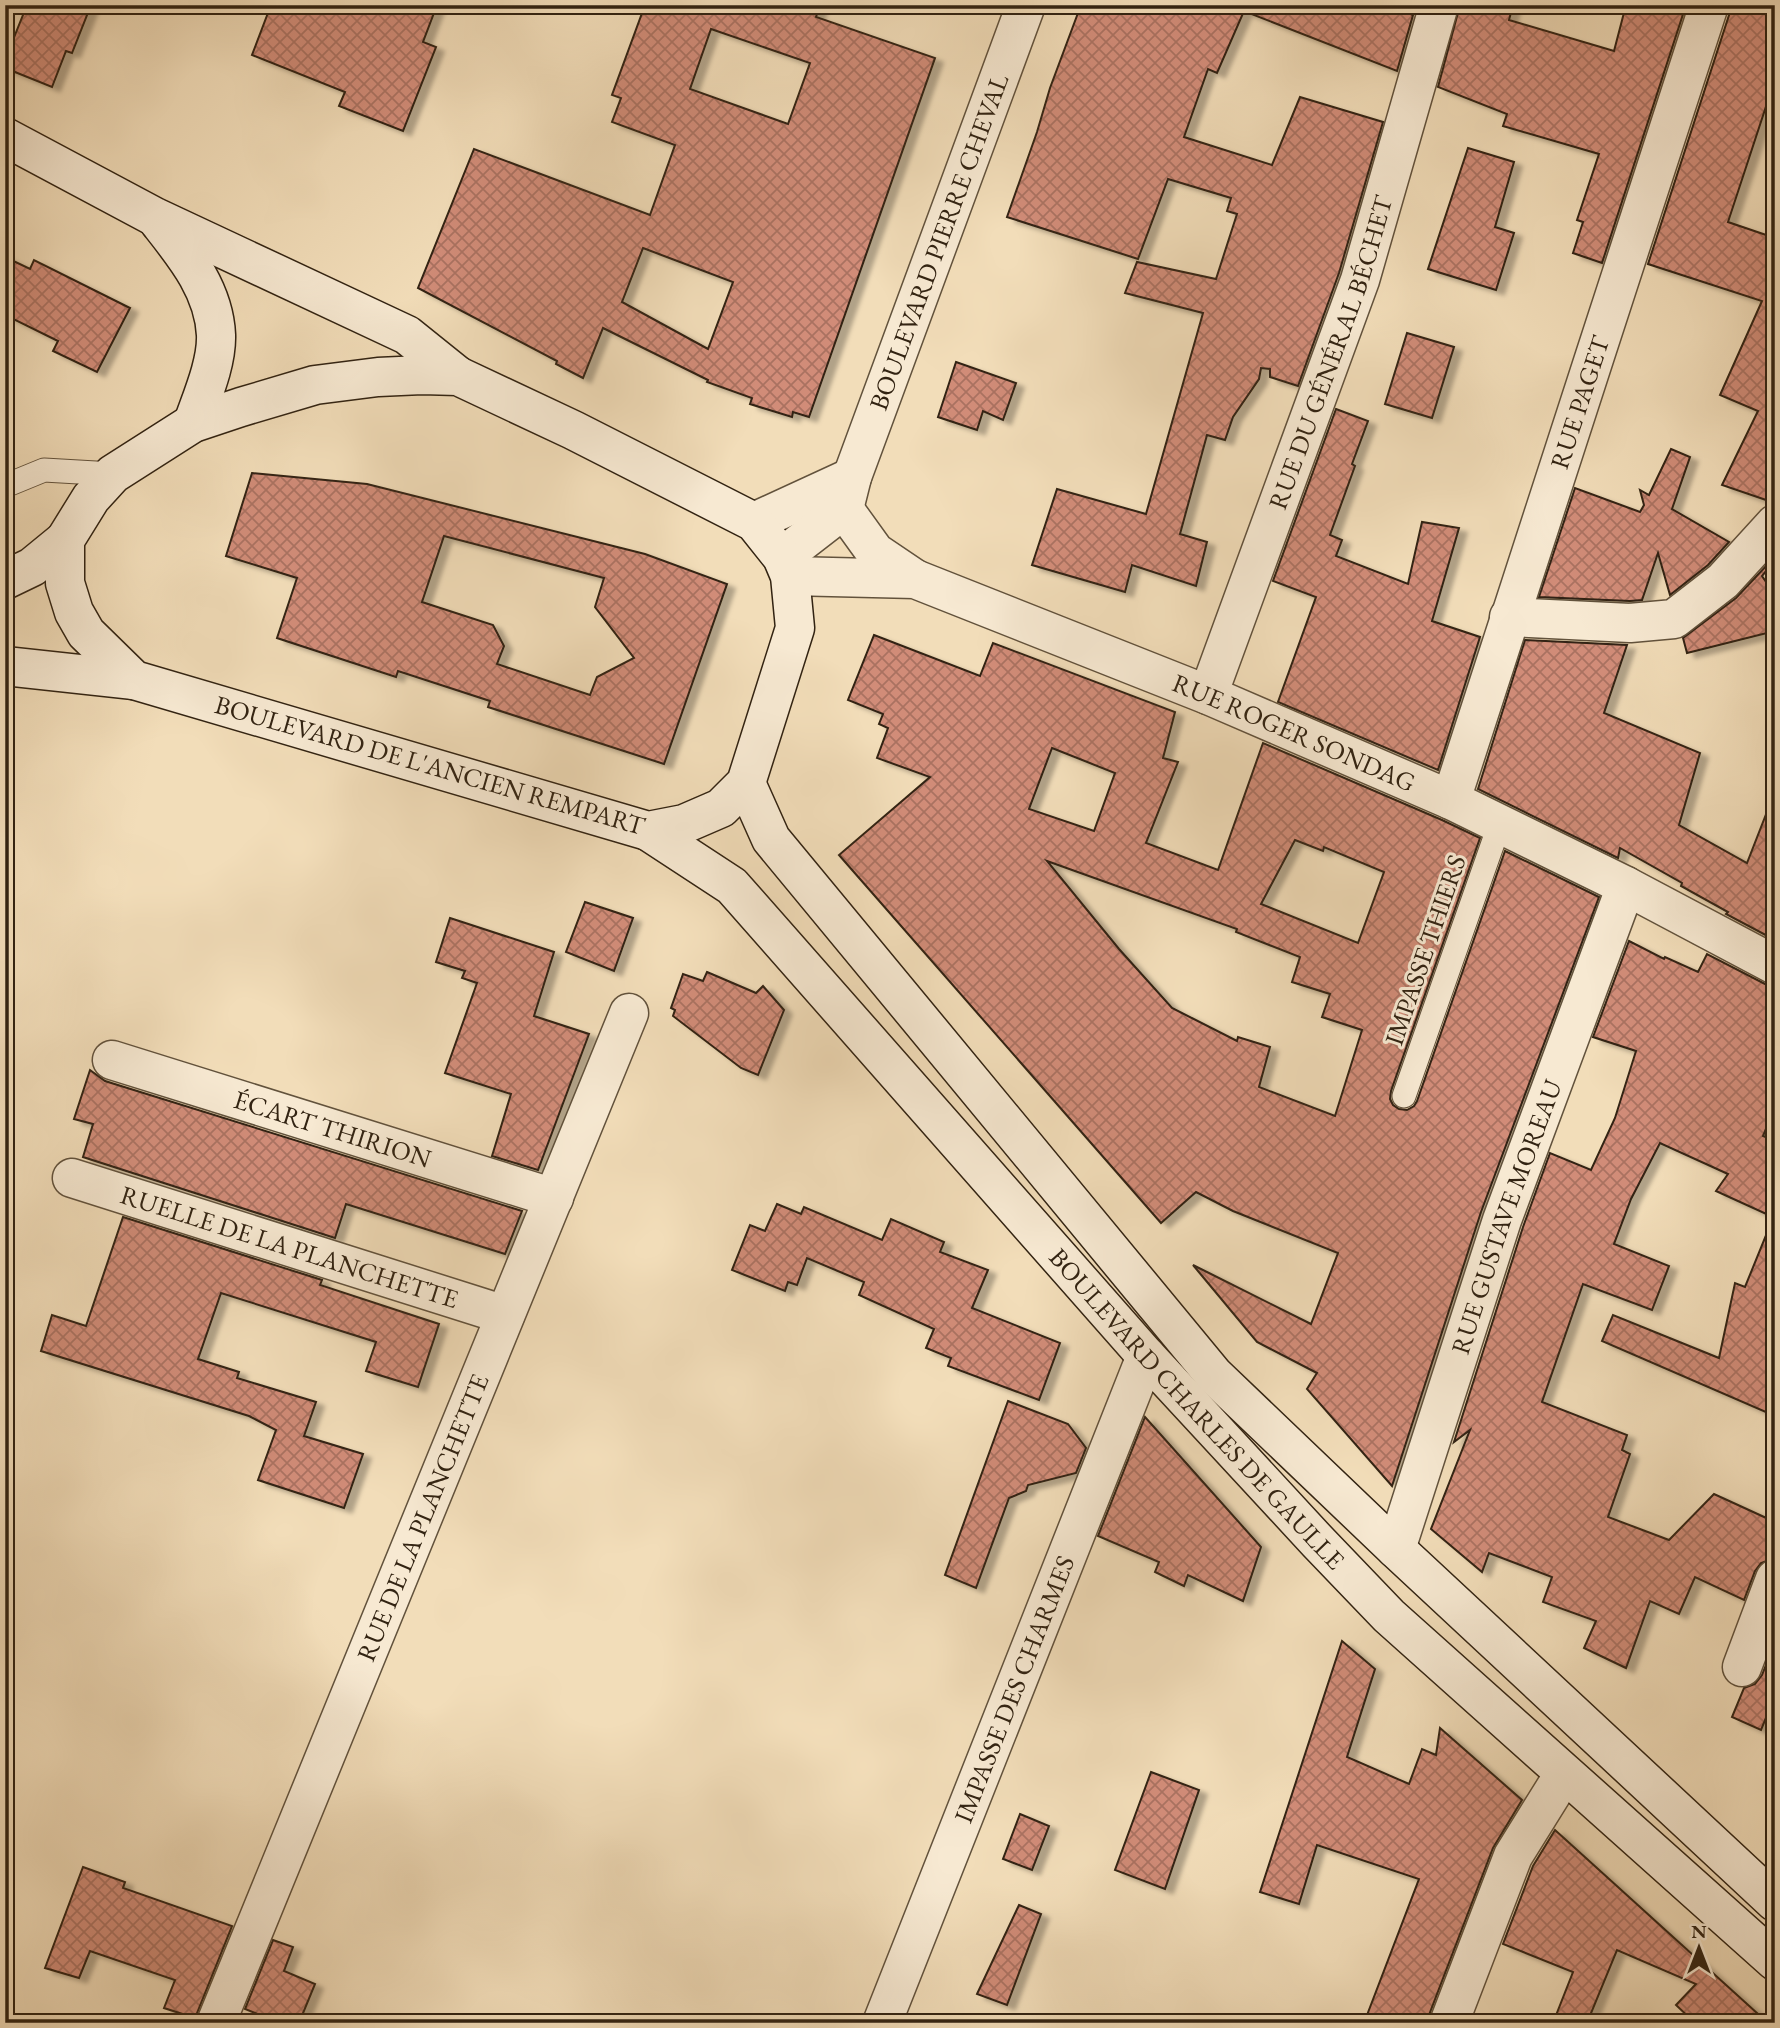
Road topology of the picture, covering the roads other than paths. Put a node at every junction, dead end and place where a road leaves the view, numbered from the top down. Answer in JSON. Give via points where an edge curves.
{"nodes":[{"id":1,"x":1026,"y":5,"type":"edge"},
{"id":2,"x":1439,"y":5,"type":"edge"},
{"id":3,"x":1710,"y":5,"type":"edge"},
{"id":4,"x":5,"y":137,"type":"edge"},
{"id":5,"x":155,"y":217,"type":"junction"},
{"id":6,"x":458,"y":376,"type":"junction"},
{"id":7,"x":193,"y":423,"type":"junction"},
{"id":8,"x":113,"y":474,"type":"junction"},
{"id":9,"x":5,"y":486,"type":"edge"},
{"id":10,"x":848,"y":493,"type":"junction"},
{"id":11,"x":754,"y":522,"type":"junction"},
{"id":12,"x":1775,"y":524,"type":"edge"},
{"id":13,"x":65,"y":540,"type":"junction"},
{"id":14,"x":786,"y":566,"type":"junction"},
{"id":15,"x":915,"y":579,"type":"junction"},
{"id":16,"x":5,"y":580,"type":"edge"},
{"id":17,"x":1509,"y":618,"type":"junction"},
{"id":18,"x":5,"y":666,"type":"edge"},
{"id":19,"x":134,"y":680,"type":"junction"},
{"id":20,"x":1208,"y":695,"type":"junction"},
{"id":21,"x":746,"y":783,"type":"junction"},
{"id":22,"x":1451,"y":800,"type":"junction"},
{"id":23,"x":1500,"y":823,"type":"junction"},
{"id":24,"x":648,"y":831,"type":"junction"},
{"id":25,"x":1626,"y":886,"type":"junction"},
{"id":26,"x":1775,"y":965,"type":"edge"},
{"id":27,"x":629,"y":1013,"type":"dead end"},
{"id":28,"x":113,"y":1059,"type":"dead end"},
{"id":29,"x":1404,"y":1096,"type":"dead end"},
{"id":30,"x":72,"y":1178,"type":"dead end"},
{"id":31,"x":554,"y":1198,"type":"junction"},
{"id":32,"x":505,"y":1315,"type":"junction"},
{"id":33,"x":1146,"y":1356,"type":"junction"},
{"id":34,"x":1396,"y":1549,"type":"junction"},
{"id":35,"x":1775,"y":1578,"type":"edge"},
{"id":36,"x":1742,"y":1667,"type":"dead end"},
{"id":37,"x":1564,"y":1774,"type":"junction"},
{"id":38,"x":1775,"y":1902,"type":"edge"},
{"id":39,"x":1775,"y":1961,"type":"edge"},
{"id":40,"x":215,"y":2023,"type":"edge"},
{"id":41,"x":881,"y":2023,"type":"edge"},
{"id":42,"x":1449,"y":2023,"type":"edge"}],
"edges":[{"from":1,"to":10,"type":"street","name":"BOULEVARD PIERRE CHEVAL"},
{"from":2,"to":20,"type":"street","name":"RUE DU GÉNÉRAL BÉCHET","via":[[1360,280]]},
{"from":3,"to":17,"type":"street","name":"RUE PAGET"},
{"from":4,"to":5,"type":"street"},
{"from":5,"to":6,"type":"street","via":[[407,335]]},
{"from":5,"to":7,"type":"street","via":[[191,263],[209,296],[216,335],[210,373]]},
{"from":6,"to":7,"type":"street","via":[[378,377],[315,385]]},
{"from":6,"to":11,"type":"street"},
{"from":7,"to":8,"type":"street"},
{"from":8,"to":9,"type":"lane","via":[[44,470]]},
{"from":8,"to":13,"type":"street","via":[[91,498]]},
{"from":10,"to":11,"type":"street"},
{"from":10,"to":14,"type":"street"},
{"from":10,"to":15,"type":"street","via":[[875,552]]},
{"from":11,"to":14,"type":"street"},
{"from":12,"to":17,"type":"street","via":[[1723,581],[1674,619],[1630,623]]},
{"from":13,"to":16,"type":"street","via":[[32,567]]},
{"from":13,"to":19,"type":"street","name":"BOULEVARD DE L'ANCIEN REMPART","via":[[65,583],[74,612],[86,633]]},
{"from":14,"to":15,"type":"street","name":"RUE ROGER SONDAG"},
{"from":14,"to":21,"type":"street","name":"BOULEVARD DE L'ANCIEN REMPART","via":[[796,628]]},
{"from":15,"to":20,"type":"street","name":"RUE ROGER SONDAG"},
{"from":17,"to":22,"type":"street","name":"RUE PAGET"},
{"from":18,"to":19,"type":"street"},
{"from":19,"to":24,"type":"street","name":"BOULEVARD DE L'ANCIEN REMPART"},
{"from":20,"to":22,"type":"street","name":"RUE ROGER SONDAG"},
{"from":21,"to":24,"type":"street","name":"BOULEVARD DE L'ANCIEN REMPART","via":[[721,808],[684,824]]},
{"from":21,"to":34,"type":"street","name":"BOULEVARD CHARLES DE GAULLE","via":[[771,839],[1214,1375]]},
{"from":22,"to":23,"type":"street","name":"RUE ROGER SONDAG"},
{"from":23,"to":25,"type":"street","name":"RUE ROGER SONDAG"},
{"from":23,"to":29,"type":"lane","name":"IMPASSE THIERS"},
{"from":24,"to":33,"type":"street","name":"BOULEVARD CHARLES DE GAULLE","via":[[732,886]]},
{"from":25,"to":26,"type":"street","name":"RUE ROGER SONDAG"},
{"from":25,"to":34,"type":"street","name":"RUE GUSTAVE MOREAU","via":[[1502,1220]]},
{"from":27,"to":31,"type":"street","name":"RUE DE LA PLANCHETTE"},
{"from":28,"to":31,"type":"street","name":"ÉCART THIRION"},
{"from":30,"to":32,"type":"street","name":"RUELLE DE LA PLANCHETTE"},
{"from":31,"to":32,"type":"street","name":"RUE DE LA PLANCHETTE"},
{"from":32,"to":40,"type":"street","name":"RUE DE LA PLANCHETTE"},
{"from":33,"to":37,"type":"street","name":"BOULEVARD CHARLES DE GAULLE","via":[[1389,1616]]},
{"from":33,"to":41,"type":"street","name":"IMPASSE DES CHARMES"},
{"from":34,"to":38,"type":"street","name":"BOULEVARD CHARLES DE GAULLE"},
{"from":35,"to":36,"type":"street"},
{"from":37,"to":39,"type":"street","name":"BOULEVARD CHARLES DE GAULLE"},
{"from":37,"to":42,"type":"street","via":[[1513,1856]]}]}
